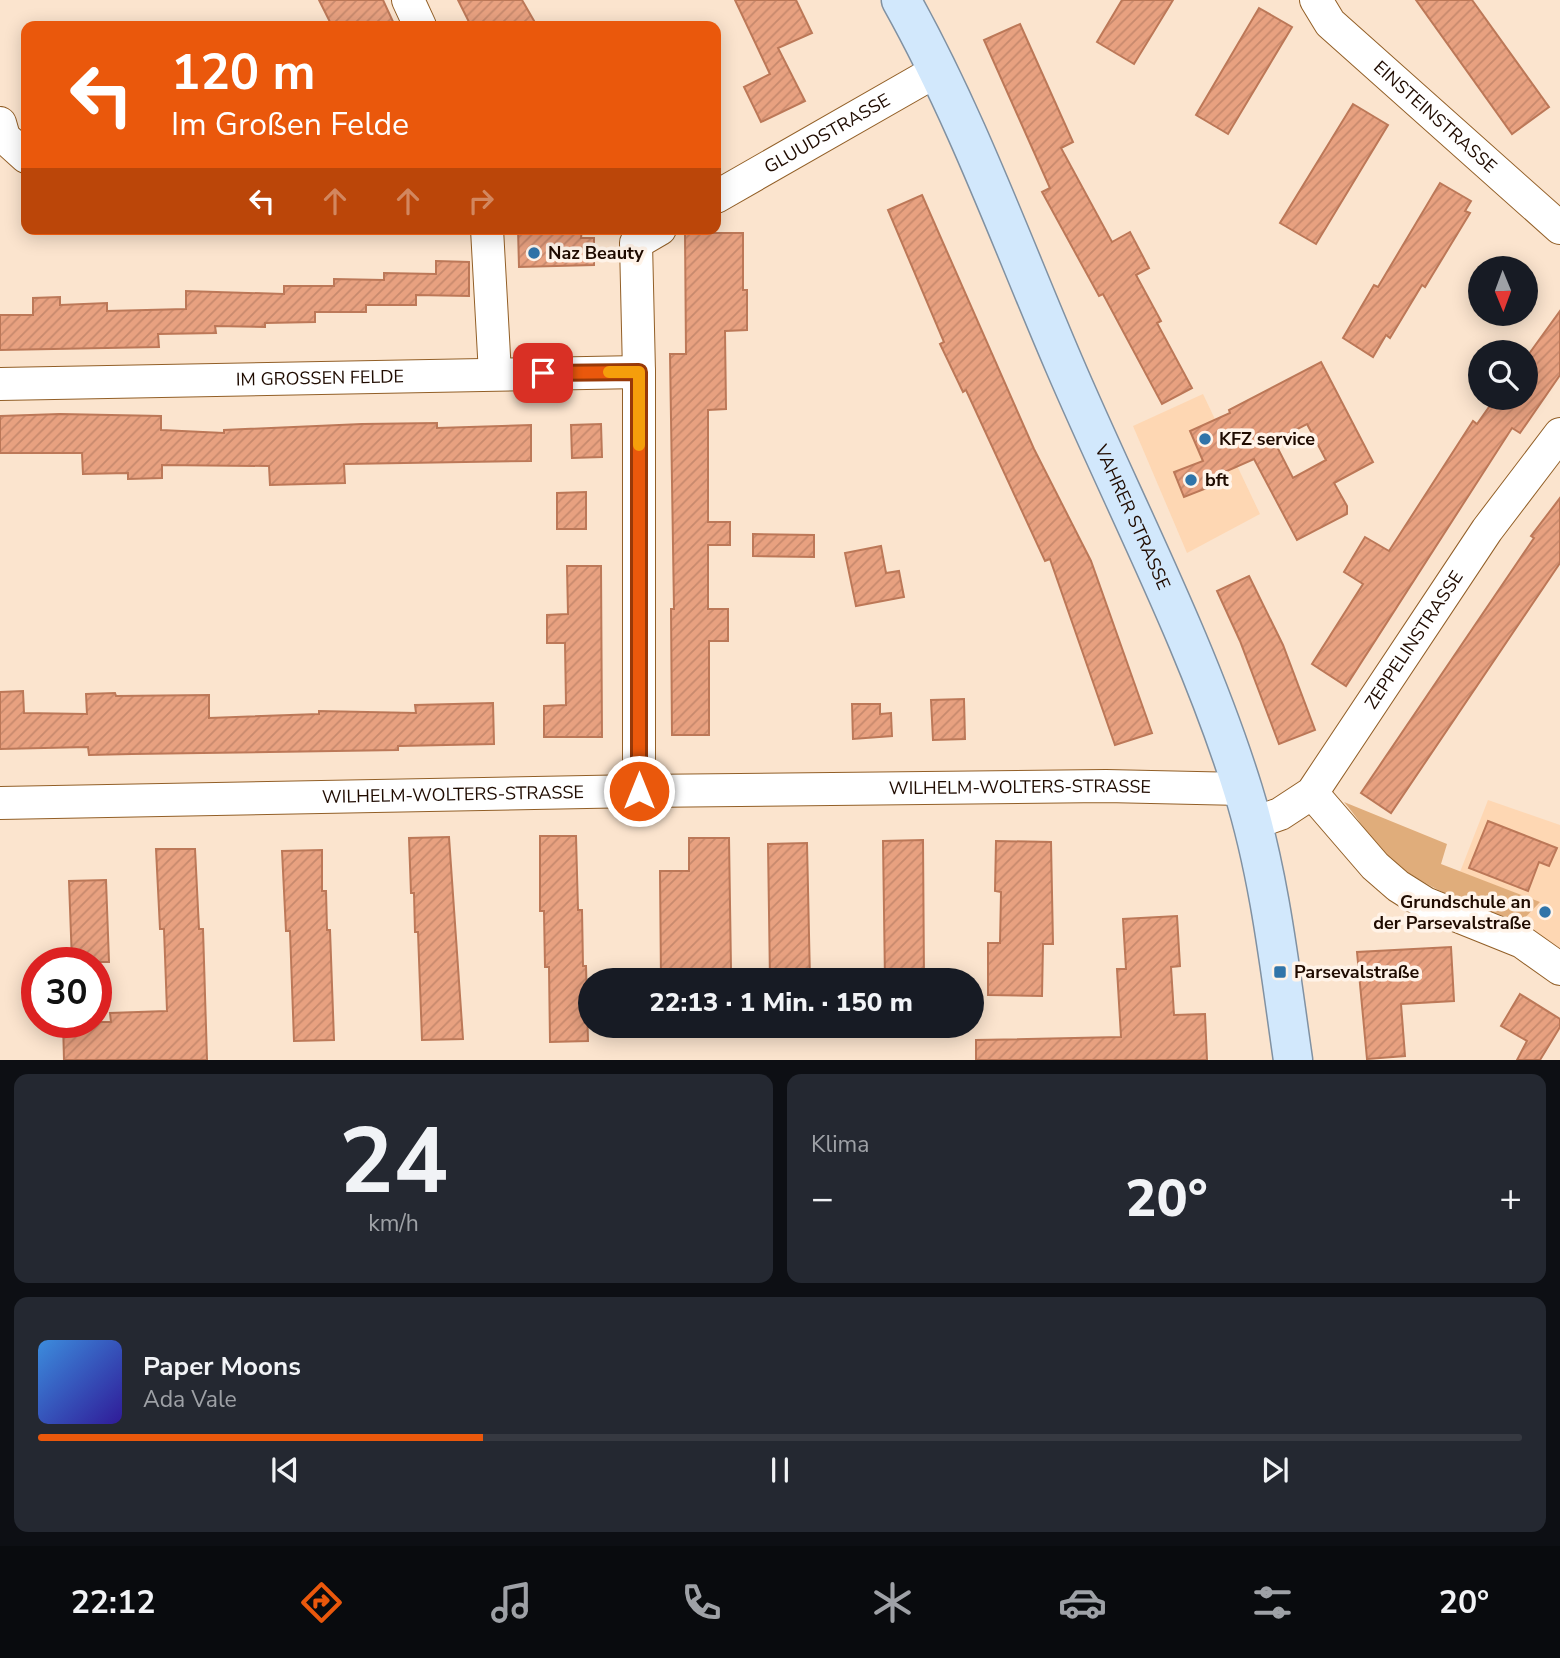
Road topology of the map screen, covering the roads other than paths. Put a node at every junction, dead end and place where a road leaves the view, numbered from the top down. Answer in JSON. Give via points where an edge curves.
{"nodes":[{"id":1,"x":408,"y":0,"type":"edge"},
{"id":2,"x":901,"y":0,"type":"edge"},
{"id":3,"x":1316,"y":0,"type":"edge"},
{"id":4,"x":418,"y":21,"type":"edge"},
{"id":5,"x":938,"y":70,"type":"junction"},
{"id":6,"x":0,"y":124,"type":"edge"},
{"id":7,"x":21,"y":152,"type":"edge"},
{"id":8,"x":721,"y":194,"type":"edge"},
{"id":9,"x":1560,"y":228,"type":"edge"},
{"id":10,"x":487,"y":235,"type":"edge"},
{"id":11,"x":648,"y":236,"type":"edge"},
{"id":12,"x":639,"y":372,"type":"junction"},
{"id":13,"x":495,"y":374,"type":"junction"},
{"id":14,"x":0,"y":384,"type":"edge"},
{"id":15,"x":1560,"y":434,"type":"edge"},
{"id":16,"x":639,"y":791,"type":"junction"},
{"id":17,"x":1312,"y":793,"type":"junction"},
{"id":18,"x":0,"y":803,"type":"edge"},
{"id":19,"x":1247,"y":806,"type":"junction"},
{"id":20,"x":1560,"y":969,"type":"edge"},
{"id":21,"x":1293,"y":1059,"type":"edge"}],
"edges":[{"from":1,"to":4,"type":"street"},
{"from":2,"to":5,"type":"main road","name":"VAHRER STRASSE"},
{"from":3,"to":9,"type":"street","name":"EINSTEINSTRASSE","via":[[1330,23]]},
{"from":5,"to":8,"type":"street","name":"GLUUDSTRASSE"},
{"from":5,"to":19,"type":"main road","name":"VAHRER STRASSE","via":[[1178,618]]},
{"from":6,"to":7,"type":"street","via":[[4,137]]},
{"from":10,"to":13,"type":"street"},
{"from":11,"to":12,"type":"street"},
{"from":12,"to":13,"type":"street","name":"IM GROSSEN FELDE"},
{"from":12,"to":16,"type":"street"},
{"from":13,"to":14,"type":"street","name":"IM GROSSEN FELDE"},
{"from":15,"to":17,"type":"street","name":"ZEPPELINSTRASSE","via":[[1487,530]]},
{"from":16,"to":18,"type":"street","name":"WILHELM-WOLTERS-STRASSE"},
{"from":16,"to":19,"type":"street","name":"WILHELM-WOLTERS-STRASSE","via":[[1093,786]]},
{"from":17,"to":19,"type":"street","name":"ZEPPELINSTRASSE","via":[[1280,814]]},
{"from":17,"to":20,"type":"street","via":[[1398,886],[1425,903],[1522,942]]},
{"from":19,"to":21,"type":"main road","name":"VAHRER STRASSE"}]}
